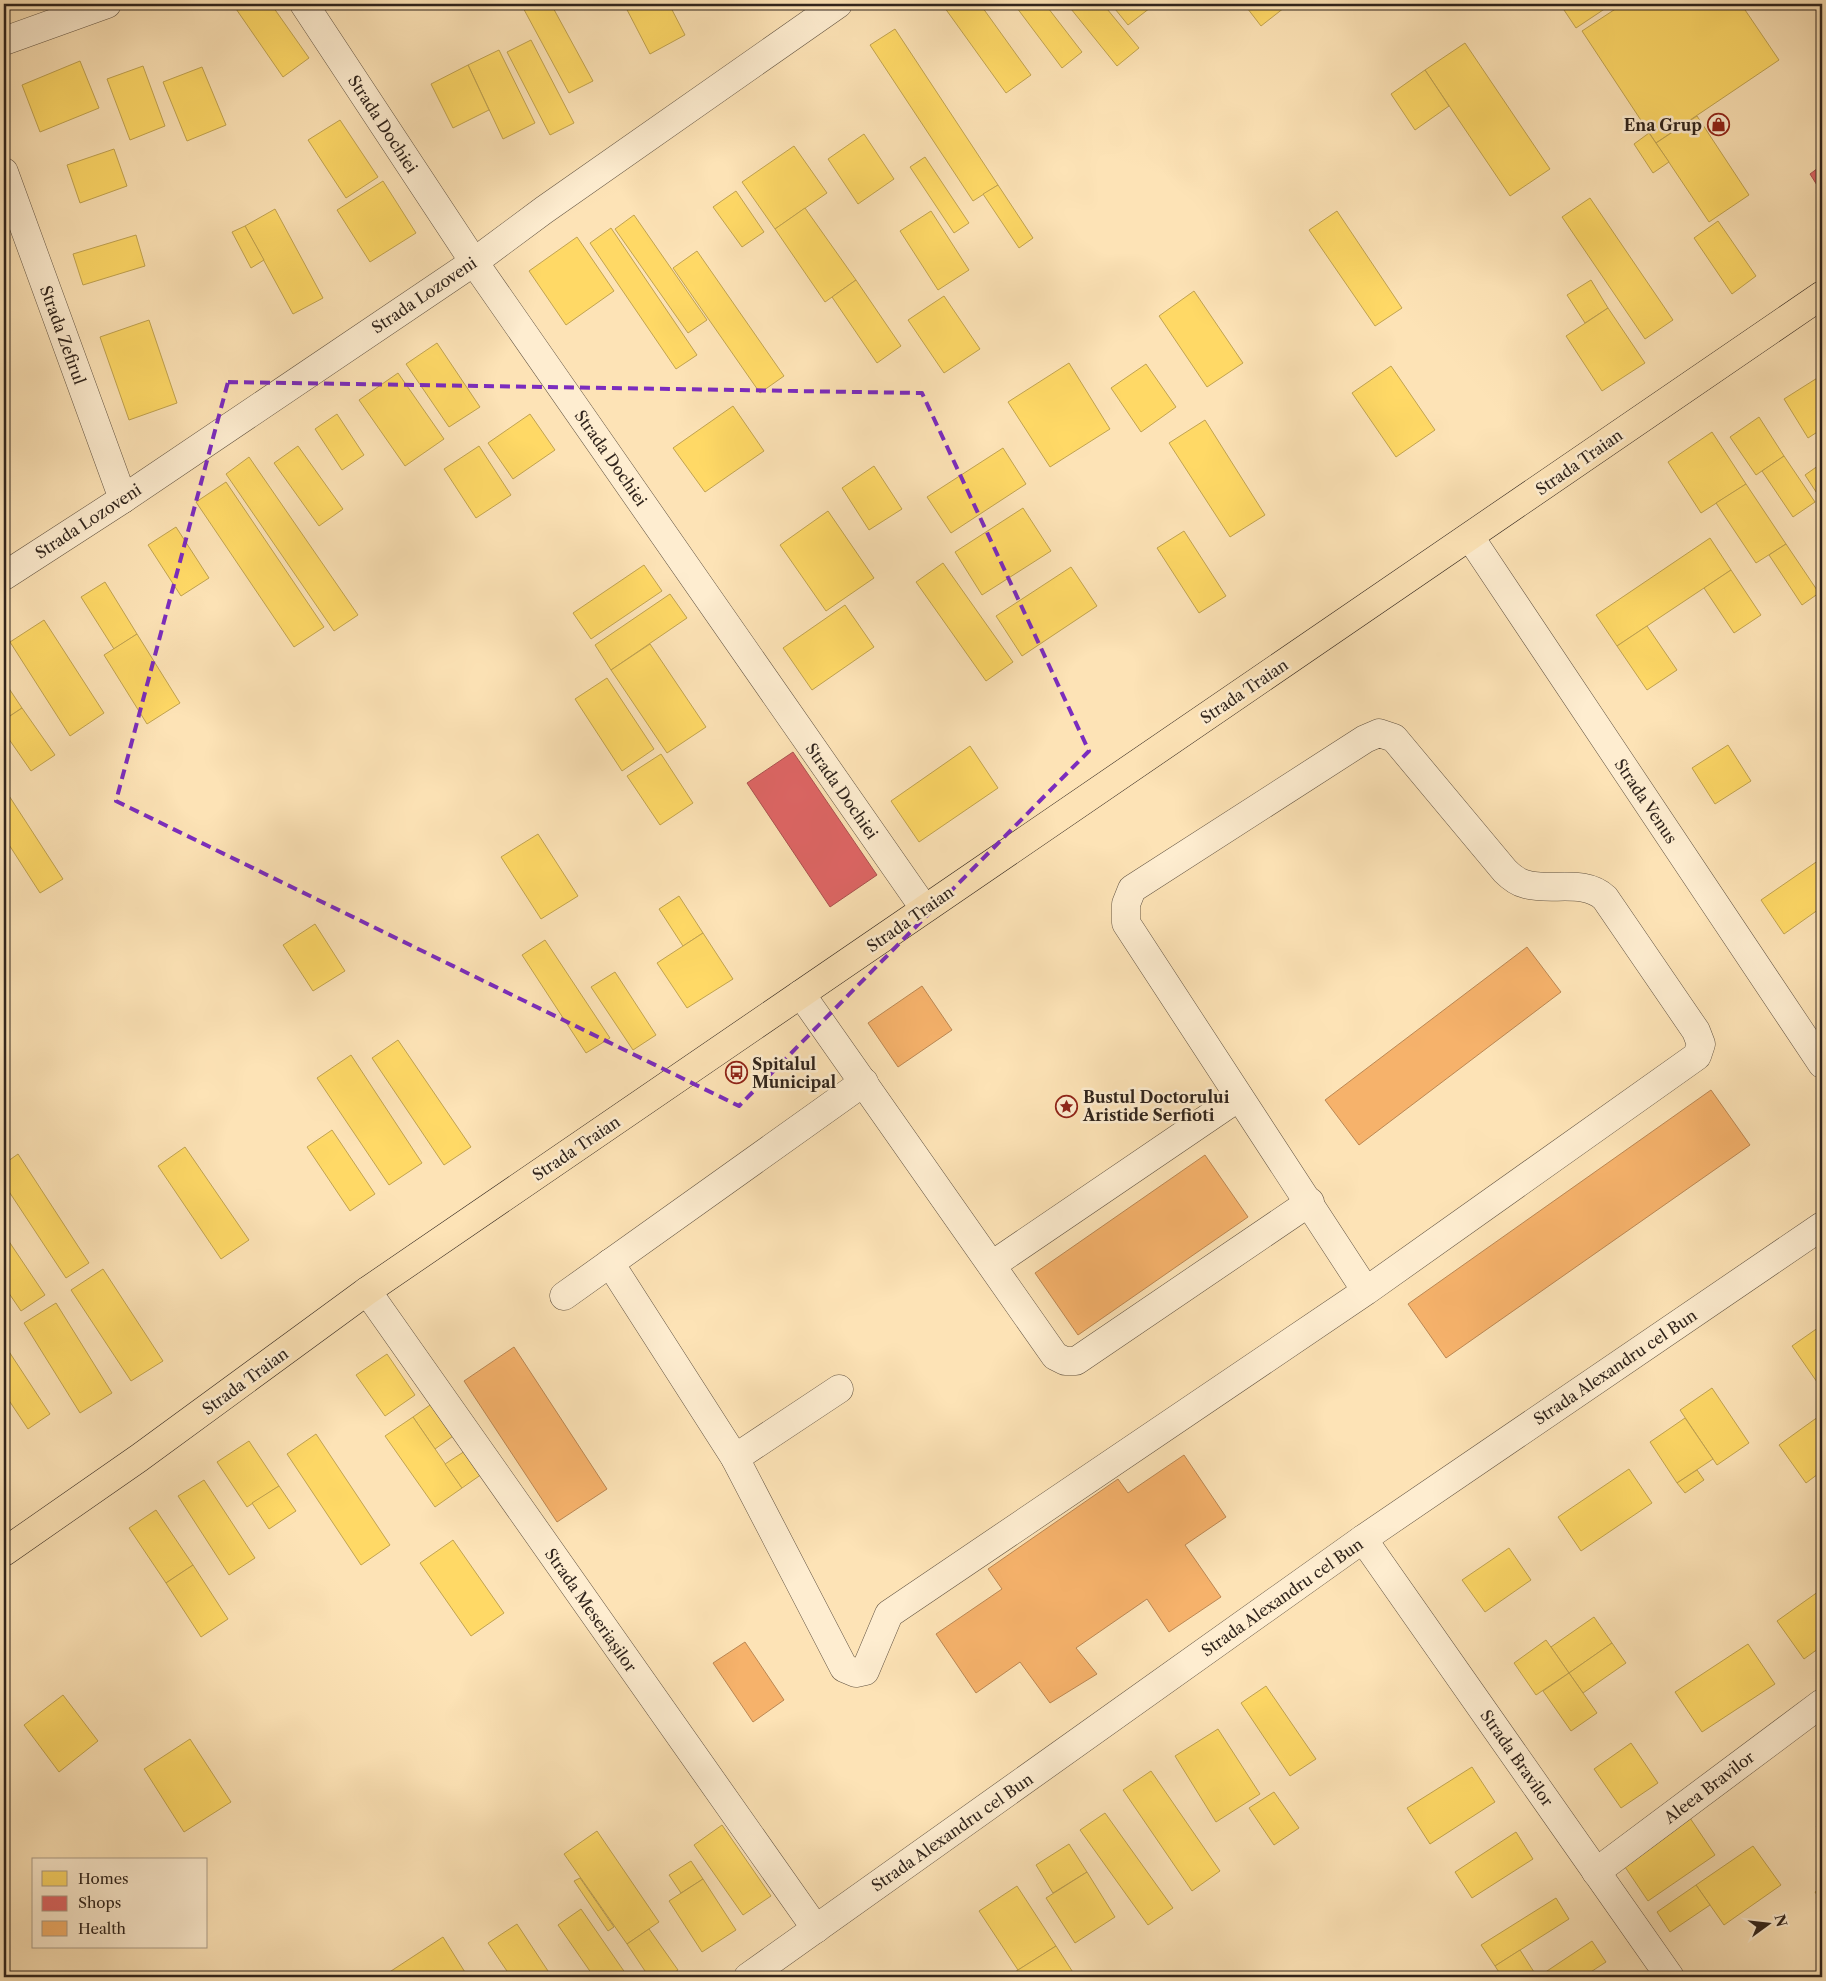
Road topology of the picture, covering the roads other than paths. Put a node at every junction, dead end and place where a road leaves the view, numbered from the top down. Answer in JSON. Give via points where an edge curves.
{"nodes":[{"id":1,"x":107,"y":4,"type":"edge"},
{"id":2,"x":304,"y":4,"type":"edge"},
{"id":3,"x":838,"y":4,"type":"edge"},
{"id":4,"x":4,"y":41,"type":"edge"},
{"id":5,"x":4,"y":172,"type":"edge"},
{"id":6,"x":474,"y":262,"type":"junction"},
{"id":7,"x":1822,"y":295,"type":"edge"},
{"id":8,"x":123,"y":499,"type":"junction"},
{"id":9,"x":1470,"y":537,"type":"junction"},
{"id":10,"x":4,"y":576,"type":"edge"},
{"id":11,"x":924,"y":908,"type":"junction"},
{"id":12,"x":801,"y":994,"type":"junction"},
{"id":13,"x":1822,"y":1064,"type":"edge"},
{"id":14,"x":864,"y":1082,"type":"junction"},
{"id":15,"x":1239,"y":1097,"type":"junction"},
{"id":16,"x":1310,"y":1202,"type":"junction"},
{"id":17,"x":1822,"y":1226,"type":"edge"},
{"id":18,"x":610,"y":1263,"type":"junction"},
{"id":19,"x":992,"y":1264,"type":"junction"},
{"id":20,"x":367,"y":1291,"type":"junction"},
{"id":21,"x":1366,"y":1291,"type":"junction"},
{"id":22,"x":564,"y":1296,"type":"dead end"},
{"id":23,"x":838,"y":1389,"type":"dead end"},
{"id":24,"x":735,"y":1458,"type":"junction"},
{"id":25,"x":1363,"y":1539,"type":"junction"},
{"id":26,"x":4,"y":1552,"type":"edge"},
{"id":27,"x":1822,"y":1703,"type":"edge"},
{"id":28,"x":1596,"y":1872,"type":"junction"},
{"id":29,"x":816,"y":1929,"type":"junction"},
{"id":30,"x":748,"y":1977,"type":"edge"},
{"id":31,"x":1670,"y":1977,"type":"edge"}],
"edges":[{"from":1,"to":4,"type":"street"},
{"from":2,"to":6,"type":"street","name":"Strada Dochiei"},
{"from":3,"to":6,"type":"street","name":"Strada Lozoveni"},
{"from":5,"to":8,"type":"street","name":"Strada Zefirul"},
{"from":6,"to":8,"type":"street","name":"Strada Lozoveni"},
{"from":6,"to":11,"type":"street","name":"Strada Dochiei"},
{"from":7,"to":9,"type":"main road","name":"Strada Traian"},
{"from":8,"to":10,"type":"street","name":"Strada Lozoveni"},
{"from":9,"to":11,"type":"main road","name":"Strada Traian"},
{"from":9,"to":13,"type":"street","name":"Strada Venus"},
{"from":11,"to":12,"type":"main road","name":"Strada Traian"},
{"from":12,"to":14,"type":"street"},
{"from":12,"to":20,"type":"main road","name":"Strada Traian"},
{"from":14,"to":18,"type":"street"},
{"from":14,"to":19,"type":"street"},
{"from":15,"to":16,"type":"street"},
{"from":15,"to":19,"type":"street"},
{"from":15,"to":21,"type":"street","via":[[1126,923],[1126,904],[1132,889],[1379,733],[1394,738],[1515,880],[1525,885],[1586,888],[1605,898],[1696,1031],[1700,1044],[1697,1056]]},
{"from":16,"to":19,"type":"street","via":[[1076,1361],[1065,1361],[1055,1356]]},
{"from":16,"to":21,"type":"street"},
{"from":17,"to":25,"type":"street","name":"Strada Alexandru cel Bun"},
{"from":18,"to":22,"type":"street"},
{"from":18,"to":24,"type":"street"},
{"from":20,"to":26,"type":"main road","name":"Strada Traian"},
{"from":20,"to":29,"type":"street","name":"Strada Meseriașilor"},
{"from":21,"to":24,"type":"street","via":[[889,1614],[865,1670],[856,1673],[844,1668]]},
{"from":23,"to":24,"type":"street"},
{"from":25,"to":28,"type":"street","name":"Strada Bravilor"},
{"from":25,"to":29,"type":"street","name":"Strada Alexandru cel Bun"},
{"from":27,"to":28,"type":"street","name":"Aleea Bravilor"},
{"from":28,"to":31,"type":"street","name":"Strada Bravilor"},
{"from":29,"to":30,"type":"street","name":"Strada Alexandru cel Bun"}]}
